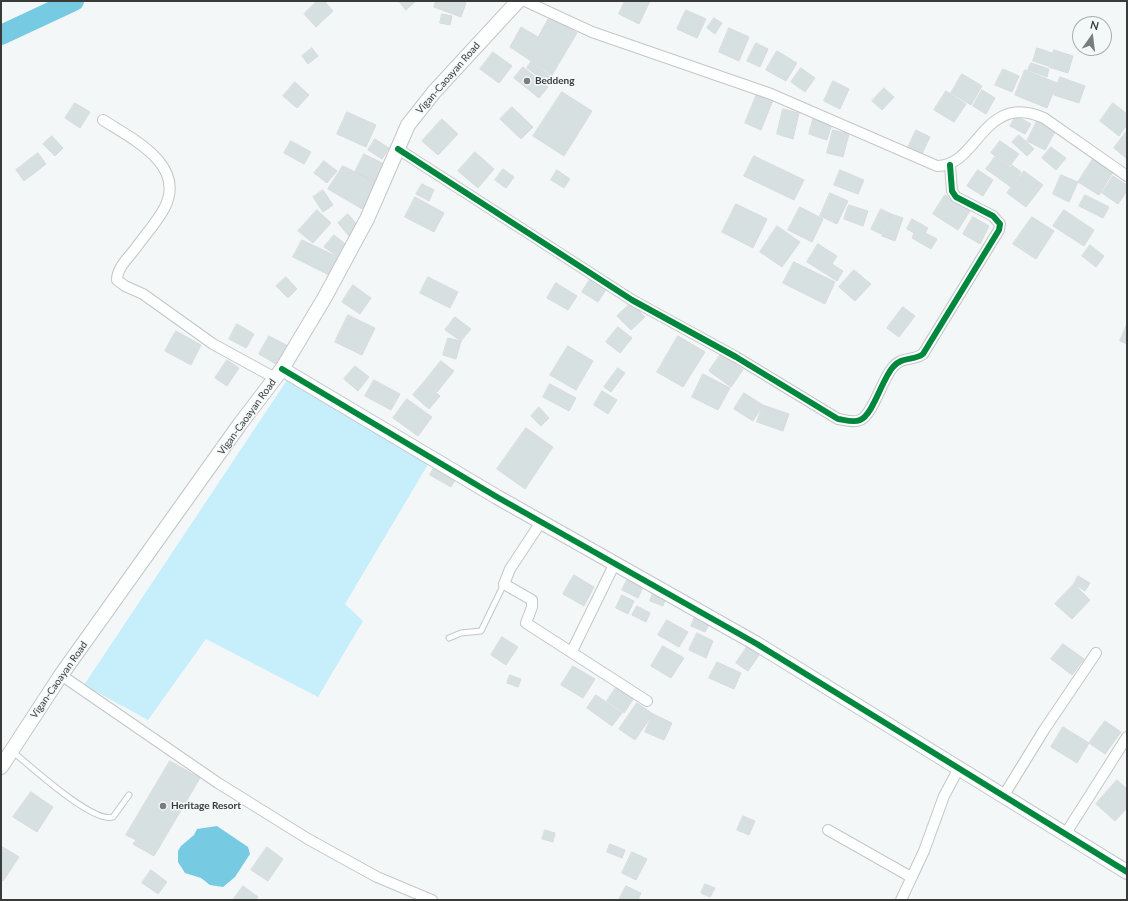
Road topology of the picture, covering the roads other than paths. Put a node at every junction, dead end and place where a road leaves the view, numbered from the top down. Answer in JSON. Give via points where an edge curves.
{"nodes":[{"id":1,"x":518,"y":1,"type":"edge"},
{"id":2,"x":525,"y":1,"type":"edge"},
{"id":3,"x":103,"y":120,"type":"dead end"},
{"id":4,"x":398,"y":149,"type":"junction"},
{"id":5,"x":950,"y":164,"type":"junction"},
{"id":6,"x":1127,"y":176,"type":"edge"},
{"id":7,"x":279,"y":373,"type":"junction"},
{"id":8,"x":541,"y":522,"type":"junction"},
{"id":9,"x":615,"y":563,"type":"junction"},
{"id":10,"x":504,"y":584,"type":"junction"},
{"id":11,"x":449,"y":638,"type":"dead end"},
{"id":12,"x":572,"y":651,"type":"junction"},
{"id":13,"x":1096,"y":653,"type":"dead end"},
{"id":14,"x":61,"y":675,"type":"junction"},
{"id":15,"x":647,"y":702,"type":"dead end"},
{"id":16,"x":1127,"y":737,"type":"edge"},
{"id":17,"x":11,"y":750,"type":"junction"},
{"id":18,"x":1,"y":767,"type":"edge"},
{"id":19,"x":959,"y":768,"type":"junction"},
{"id":20,"x":129,"y":795,"type":"dead end"},
{"id":21,"x":1004,"y":795,"type":"junction"},
{"id":22,"x":828,"y":830,"type":"dead end"},
{"id":23,"x":1066,"y":833,"type":"junction"},
{"id":24,"x":1127,"y":872,"type":"edge"},
{"id":25,"x":911,"y":877,"type":"junction"},
{"id":26,"x":432,"y":900,"type":"edge"},
{"id":27,"x":901,"y":900,"type":"edge"}],
"edges":[{"from":1,"to":4,"type":"street","name":"Vigan-Caoayan Road","via":[[426,101],[408,125]]},
{"from":2,"to":5,"type":"street","via":[[592,32],[765,92],[930,164]]},
{"from":3,"to":7,"type":"street","via":[[156,157],[165,169],[170,188],[164,208],[120,268],[117,280],[144,294],[213,344]]},
{"from":4,"to":5,"type":"street","via":[[632,300],[736,357],[838,419],[852,421],[861,420],[868,413],[885,377],[894,366],[906,358],[924,354],[999,230],[1000,224],[993,216],[956,197],[952,191]]},
{"from":4,"to":7,"type":"street","name":"Vigan-Caoayan Road","via":[[367,219],[325,297]]},
{"from":5,"to":6,"type":"street","via":[[1000,117],[1027,113],[1053,123]]},
{"from":7,"to":8,"type":"street"},
{"from":7,"to":14,"type":"street","name":"Vigan-Caoayan Road"},
{"from":8,"to":9,"type":"street"},
{"from":8,"to":10,"type":"street","via":[[510,570]]},
{"from":9,"to":12,"type":"street"},
{"from":9,"to":19,"type":"street","via":[[756,644]]},
{"from":10,"to":11,"type":"lane","via":[[481,631],[461,633]]},
{"from":10,"to":12,"type":"street","via":[[532,600],[526,621],[528,626]]},
{"from":12,"to":15,"type":"street"},
{"from":13,"to":21,"type":"street"},
{"from":14,"to":17,"type":"street","name":"Vigan-Caoayan Road"},
{"from":14,"to":26,"type":"street","via":[[218,783],[308,839],[377,878]]},
{"from":16,"to":23,"type":"street"},
{"from":17,"to":18,"type":"street","name":"Vigan-Caoayan Road"},
{"from":17,"to":20,"type":"lane","via":[[61,791],[98,816],[113,817]]},
{"from":19,"to":21,"type":"street"},
{"from":19,"to":25,"type":"street","via":[[944,796],[924,851]]},
{"from":21,"to":23,"type":"street"},
{"from":22,"to":25,"type":"street"},
{"from":23,"to":24,"type":"street"},
{"from":25,"to":27,"type":"street"}]}
